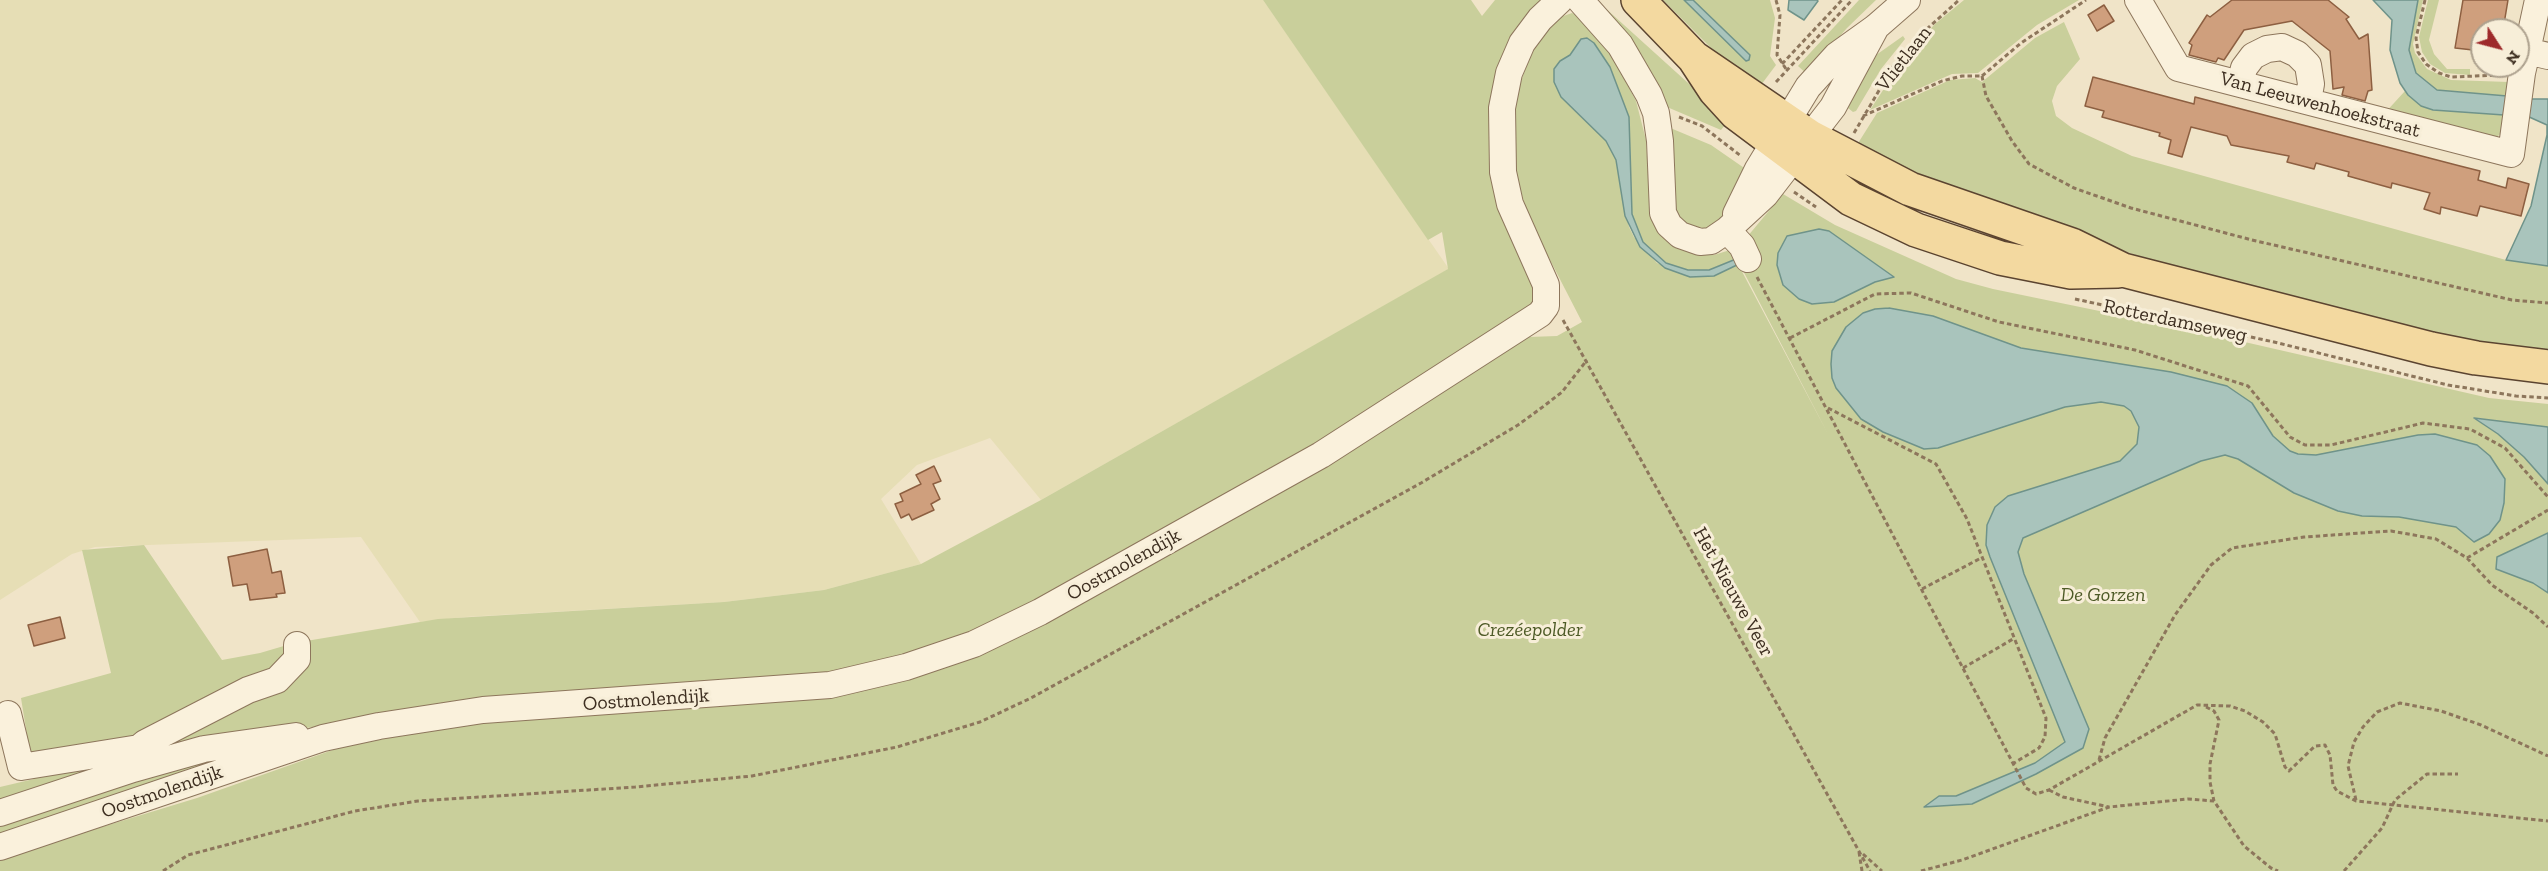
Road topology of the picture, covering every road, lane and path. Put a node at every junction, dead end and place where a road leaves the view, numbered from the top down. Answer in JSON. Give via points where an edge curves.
{"nodes":[{"id":1,"x":1560,"y":0,"type":"edge"},
{"id":2,"x":1580,"y":0,"type":"edge"},
{"id":3,"x":1638,"y":0,"type":"edge"},
{"id":4,"x":1776,"y":0,"type":"edge"},
{"id":5,"x":1842,"y":0,"type":"edge"},
{"id":6,"x":1852,"y":0,"type":"edge"},
{"id":7,"x":1907,"y":0,"type":"edge"},
{"id":8,"x":1959,"y":0,"type":"edge"},
{"id":9,"x":2086,"y":0,"type":"edge"},
{"id":10,"x":2138,"y":0,"type":"edge"},
{"id":11,"x":2425,"y":0,"type":"edge"},
{"id":12,"x":2538,"y":0,"type":"edge"},
{"id":13,"x":2532,"y":60,"type":"edge"},
{"id":14,"x":1782,"y":64,"type":"junction"},
{"id":15,"x":1982,"y":76,"type":"junction"},
{"id":16,"x":2240,"y":84,"type":"junction"},
{"id":17,"x":2307,"y":101,"type":"junction"},
{"id":18,"x":1656,"y":113,"type":"junction"},
{"id":19,"x":1863,"y":116,"type":"junction"},
{"id":20,"x":1857,"y":126,"type":"dead end"},
{"id":21,"x":1791,"y":140,"type":"junction"},
{"id":22,"x":1725,"y":144,"type":"dead end"},
{"id":23,"x":1792,"y":191,"type":"dead end"},
{"id":24,"x":1824,"y":211,"type":"dead end"},
{"id":25,"x":1727,"y":230,"type":"junction"},
{"id":26,"x":1748,"y":259,"type":"joint"},
{"id":27,"x":2068,"y":297,"type":"dead end"},
{"id":28,"x":2548,"y":303,"type":"edge"},
{"id":29,"x":1569,"y":329,"type":"dead end"},
{"id":30,"x":1790,"y":338,"type":"junction"},
{"id":31,"x":1587,"y":360,"type":"junction"},
{"id":32,"x":2548,"y":367,"type":"edge"},
{"id":33,"x":2548,"y":398,"type":"edge"},
{"id":34,"x":1826,"y":407,"type":"junction"},
{"id":35,"x":2548,"y":497,"type":"edge"},
{"id":36,"x":2548,"y":510,"type":"edge"},
{"id":37,"x":1981,"y":558,"type":"junction"},
{"id":38,"x":2467,"y":558,"type":"junction"},
{"id":39,"x":1922,"y":589,"type":"junction"},
{"id":40,"x":2548,"y":627,"type":"edge"},
{"id":41,"x":2013,"y":639,"type":"junction"},
{"id":42,"x":297,"y":645,"type":"dead end"},
{"id":43,"x":1963,"y":668,"type":"junction"},
{"id":44,"x":2205,"y":706,"type":"junction"},
{"id":45,"x":8,"y":714,"type":"dead end"},
{"id":46,"x":323,"y":738,"type":"junction"},
{"id":47,"x":2548,"y":756,"type":"edge"},
{"id":48,"x":139,"y":757,"type":"junction"},
{"id":49,"x":2099,"y":759,"type":"junction"},
{"id":50,"x":2015,"y":765,"type":"junction"},
{"id":51,"x":2458,"y":774,"type":"dead end"},
{"id":52,"x":2049,"y":790,"type":"junction"},
{"id":53,"x":2214,"y":801,"type":"junction"},
{"id":54,"x":2356,"y":801,"type":"junction"},
{"id":55,"x":2391,"y":805,"type":"junction"},
{"id":56,"x":2109,"y":807,"type":"junction"},
{"id":57,"x":0,"y":813,"type":"edge"},
{"id":58,"x":2548,"y":821,"type":"edge"},
{"id":59,"x":0,"y":847,"type":"edge"},
{"id":60,"x":1859,"y":851,"type":"junction"},
{"id":61,"x":163,"y":871,"type":"edge"},
{"id":62,"x":1862,"y":871,"type":"edge"},
{"id":63,"x":1870,"y":871,"type":"edge"},
{"id":64,"x":1882,"y":871,"type":"edge"},
{"id":65,"x":1921,"y":871,"type":"edge"},
{"id":66,"x":2278,"y":871,"type":"edge"},
{"id":67,"x":2344,"y":871,"type":"edge"}],
"edges":[{"from":1,"to":46,"type":"street","name":"Oostmolendijk","via":[[1522,43],[1509,73],[1502,108],[1503,172],[1510,204],[1546,285],[1546,306],[1531,322],[1321,455],[1040,612],[974,644],[906,667],[830,685],[483,710]]},
{"from":2,"to":18,"type":"street","via":[[1638,71]]},
{"from":3,"to":21,"type":"main road","name":"Rotterdamseweg","via":[[1694,58],[1736,113]]},
{"from":4,"to":14,"type":"path","via":[[1780,15],[1777,54]]},
{"from":5,"to":14,"type":"path"},
{"from":6,"to":14,"type":"path","via":[[1786,69]]},
{"from":7,"to":21,"type":"street","name":"Vlietlaan","via":[[1876,27],[1833,107]]},
{"from":8,"to":19,"type":"path","name":"Vlietlaan","via":[[1894,65]]},
{"from":9,"to":15,"type":"path","via":[[2021,43]]},
{"from":10,"to":16,"type":"street","name":"Van Leeuwenhoekstraat","via":[[2178,68]]},
{"from":11,"to":13,"type":"path","via":[[2416,38],[2418,52],[2439,73],[2451,77]]},
{"from":12,"to":13,"type":"street"},
{"from":13,"to":17,"type":"street","name":"Van Leeuwenhoekstraat","via":[[2511,154]]},
{"from":15,"to":19,"type":"path","via":[[1942,81]]},
{"from":15,"to":28,"type":"path","via":[[1986,96],[2030,164],[2074,188],[2131,208],[2253,240],[2512,300]]},
{"from":16,"to":17,"type":"street","name":"Van Leeuwenhoekstraat"},
{"from":16,"to":17,"type":"street","via":[[2244,68],[2253,56],[2283,47],[2308,65],[2311,84]]},
{"from":18,"to":22,"type":"path","via":[[1675,115],[1702,126]]},
{"from":18,"to":25,"type":"street","via":[[1663,213],[1669,225],[1680,235],[1700,242],[1711,241]]},
{"from":19,"to":20,"type":"path","name":"Vlietlaan"},
{"from":21,"to":25,"type":"street"},
{"from":21,"to":32,"type":"main road","name":"Rotterdamseweg","via":[[1910,189],[2072,246],[2123,270],[2431,349]]},
{"from":23,"to":24,"type":"path"},
{"from":25,"to":26,"type":"street"},
{"from":26,"to":30,"type":"path"},
{"from":27,"to":33,"type":"path","name":"Rotterdamseweg","via":[[2448,385]]},
{"from":29,"to":31,"type":"path","name":"Het Nieuwe Veer"},
{"from":30,"to":34,"type":"path"},
{"from":30,"to":35,"type":"path","via":[[1875,294],[1911,293],[1999,322],[2134,350],[2248,386],[2290,437],[2305,445],[2331,445],[2423,423],[2470,429],[2505,448]]},
{"from":31,"to":60,"type":"path","name":"Het Nieuwe Veer"},
{"from":31,"to":61,"type":"path","via":[[1562,392],[1489,443],[1042,692],[980,722],[897,747],[752,776],[418,801],[355,811],[188,855]]},
{"from":34,"to":37,"type":"path","via":[[1936,464],[1967,519]]},
{"from":34,"to":39,"type":"path"},
{"from":36,"to":38,"type":"path"},
{"from":37,"to":39,"type":"path"},
{"from":37,"to":41,"type":"path"},
{"from":38,"to":40,"type":"path","via":[[2492,585]]},
{"from":38,"to":49,"type":"path","via":[[2436,539],[2391,531],[2304,537],[2232,548],[2211,565],[2175,615],[2105,738]]},
{"from":39,"to":43,"type":"path"},
{"from":41,"to":43,"type":"path"},
{"from":41,"to":50,"type":"path","via":[[2046,718],[2045,737],[2038,748]]},
{"from":42,"to":48,"type":"street","name":"Oostmolendijk","via":[[297,659],[277,680],[248,690]]},
{"from":43,"to":50,"type":"path"},
{"from":44,"to":49,"type":"path","via":[[2190,708]]},
{"from":44,"to":53,"type":"path","via":[[2219,720],[2210,764]]},
{"from":44,"to":54,"type":"path","via":[[2230,706],[2263,722],[2275,734],[2289,771],[2315,746],[2325,745],[2333,785]]},
{"from":45,"to":48,"type":"street","name":"Oostmolendijk","via":[[21,767]]},
{"from":46,"to":48,"type":"street","name":"Oostmolendijk","via":[[291,735]]},
{"from":46,"to":59,"type":"street","name":"Oostmolendijk"},
{"from":47,"to":54,"type":"path","via":[[2481,725],[2441,711],[2400,703],[2377,712],[2354,742],[2348,766]]},
{"from":48,"to":57,"type":"street","name":"Oostmolendijk"},
{"from":49,"to":52,"type":"path"},
{"from":50,"to":52,"type":"path","via":[[2026,788],[2036,794]]},
{"from":51,"to":55,"type":"path","via":[[2427,774]]},
{"from":52,"to":56,"type":"path"},
{"from":53,"to":56,"type":"path","via":[[2188,799]]},
{"from":53,"to":66,"type":"path","via":[[2244,846]]},
{"from":54,"to":55,"type":"path"},
{"from":55,"to":58,"type":"path"},
{"from":55,"to":67,"type":"path","via":[[2382,828]]},
{"from":56,"to":65,"type":"path"},
{"from":60,"to":62,"type":"path"},
{"from":60,"to":63,"type":"path","name":"Het Nieuwe Veer"},
{"from":60,"to":64,"type":"path"}]}
